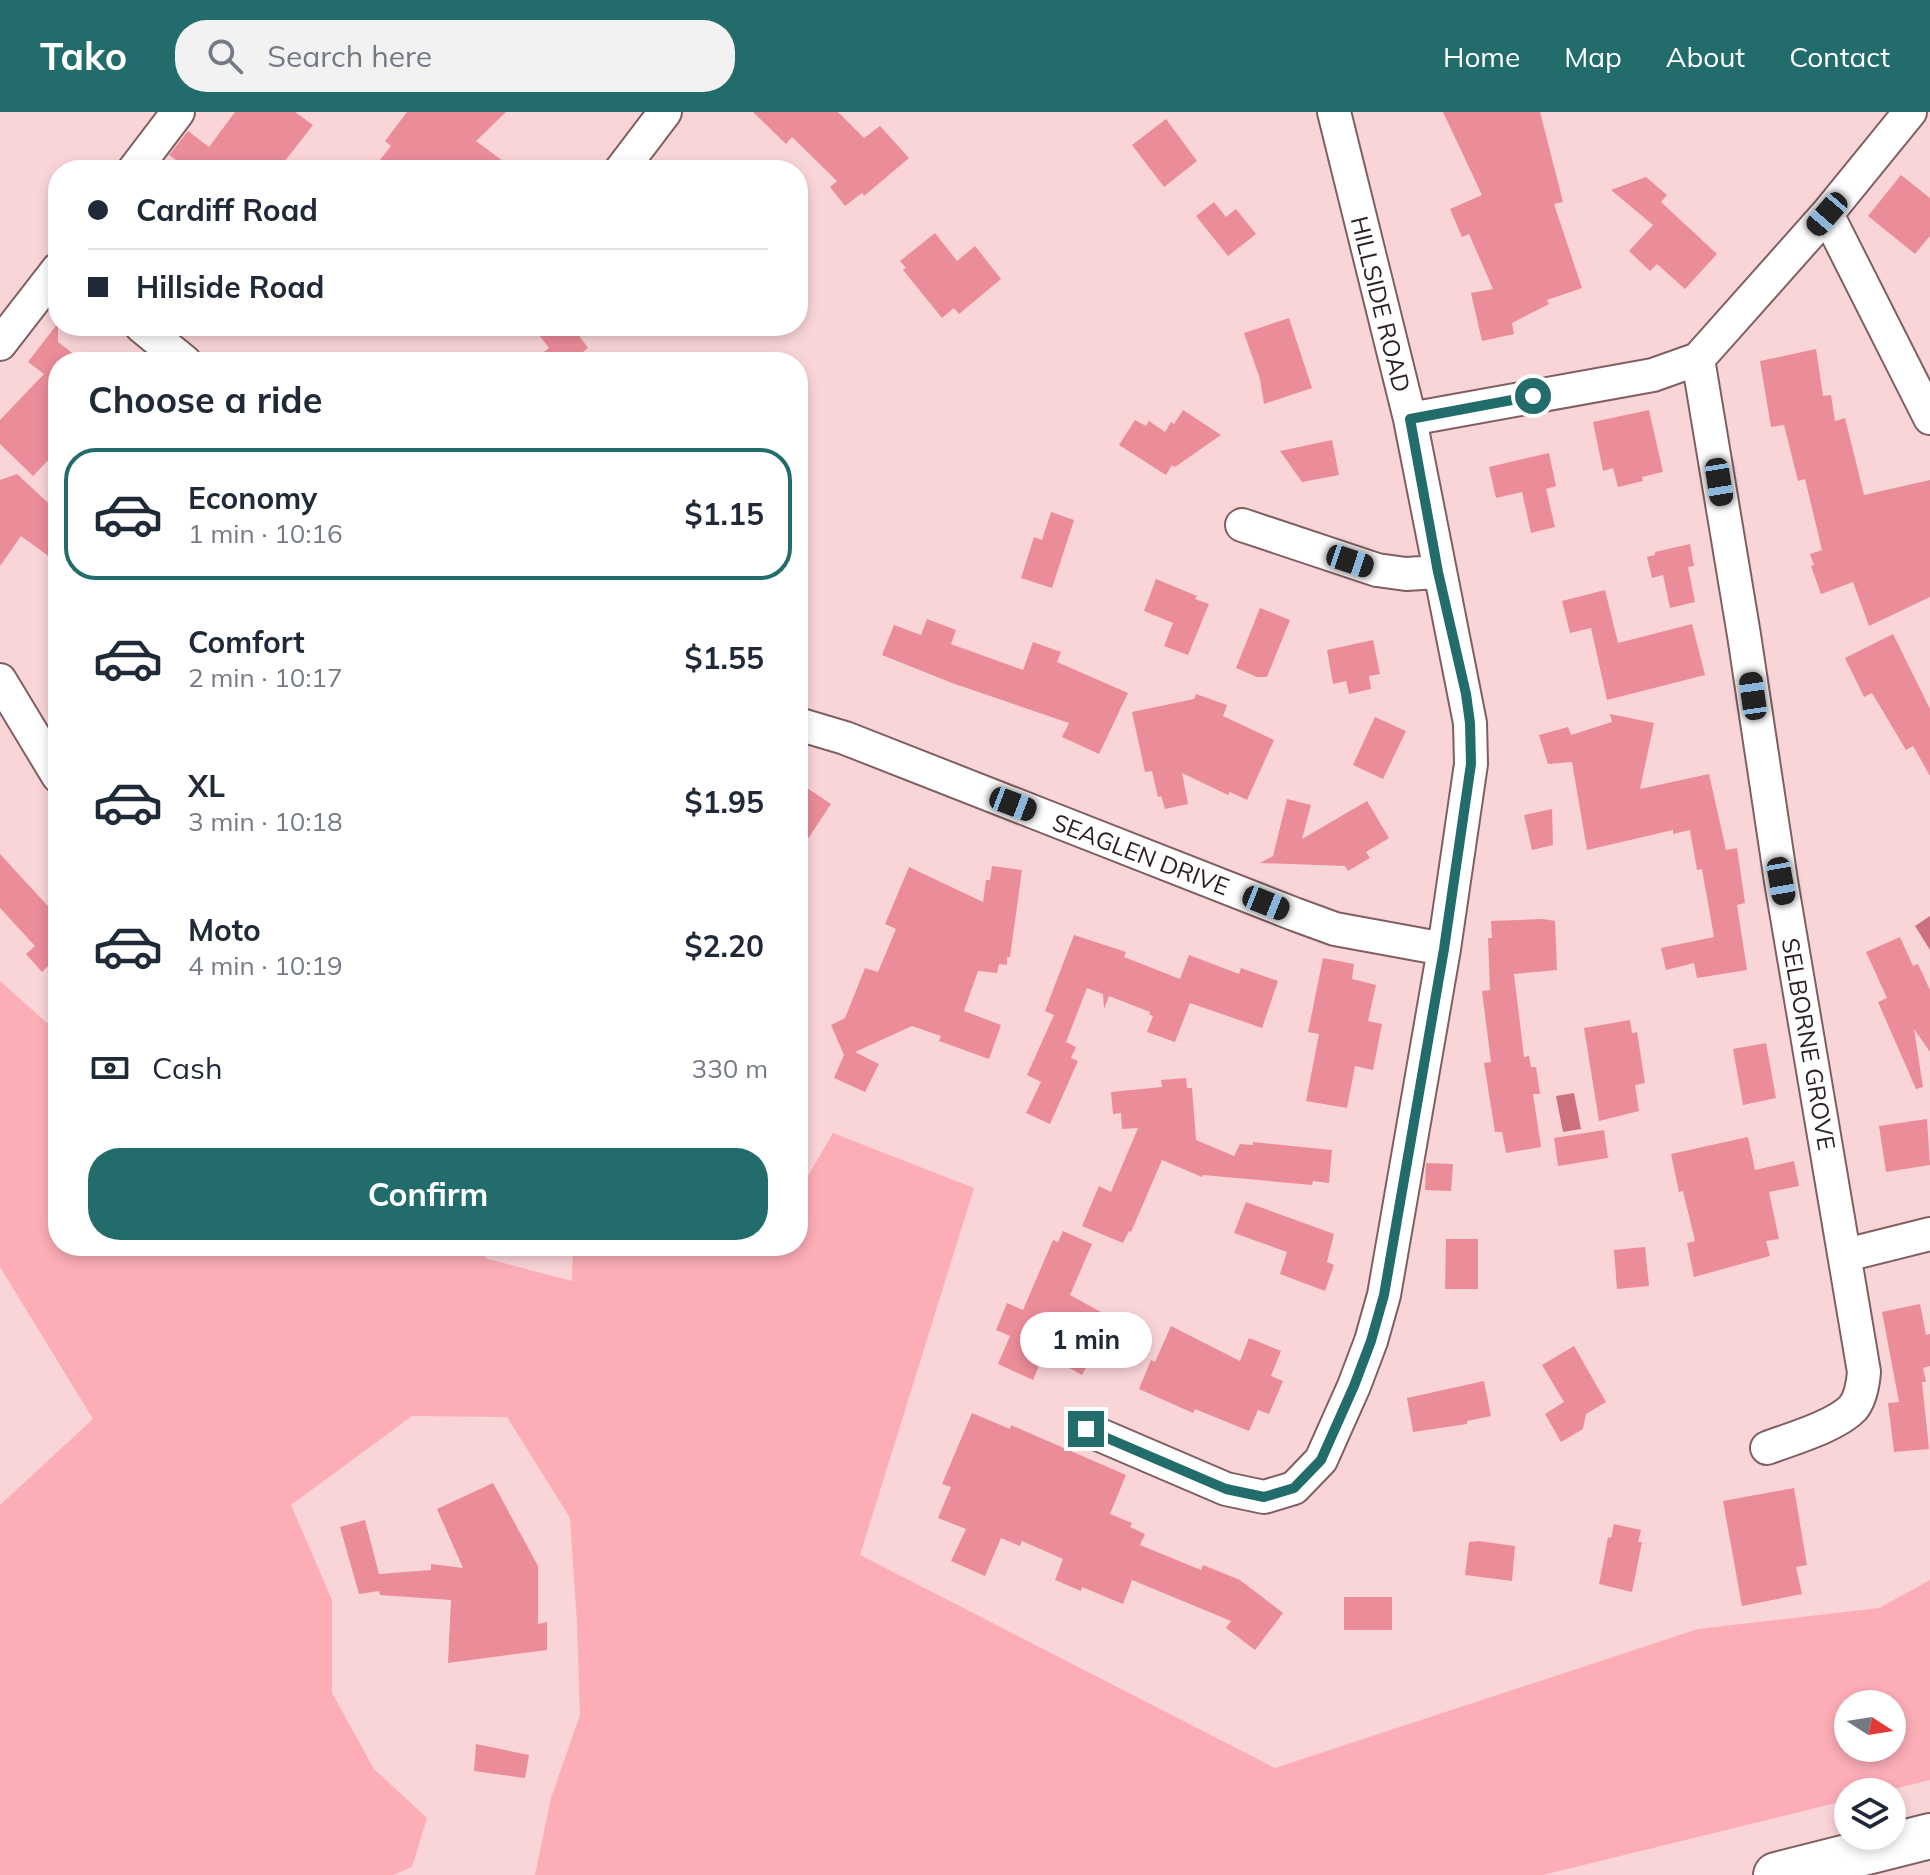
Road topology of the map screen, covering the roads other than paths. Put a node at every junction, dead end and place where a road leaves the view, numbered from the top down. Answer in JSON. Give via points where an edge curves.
{"nodes":[{"id":1,"x":178,"y":112,"type":"edge"},
{"id":2,"x":665,"y":112,"type":"edge"},
{"id":3,"x":1334,"y":112,"type":"edge"},
{"id":4,"x":1910,"y":112,"type":"edge"},
{"id":5,"x":142,"y":160,"type":"edge"},
{"id":6,"x":629,"y":160,"type":"edge"},
{"id":7,"x":1827,"y":214,"type":"junction"},
{"id":8,"x":48,"y":282,"type":"edge"},
{"id":9,"x":153,"y":336,"type":"edge"},
{"id":10,"x":0,"y":344,"type":"edge"},
{"id":11,"x":173,"y":352,"type":"edge"},
{"id":12,"x":1698,"y":359,"type":"junction"},
{"id":13,"x":1930,"y":418,"type":"edge"},
{"id":14,"x":1410,"y":419,"type":"junction"},
{"id":15,"x":1242,"y":525,"type":"dead end"},
{"id":16,"x":1438,"y":572,"type":"junction"},
{"id":17,"x":0,"y":680,"type":"edge"},
{"id":18,"x":808,"y":727,"type":"edge"},
{"id":19,"x":48,"y":759,"type":"edge"},
{"id":20,"x":1444,"y":949,"type":"junction"},
{"id":21,"x":1930,"y":1234,"type":"edge"},
{"id":22,"x":1846,"y":1255,"type":"junction"},
{"id":23,"x":1086,"y":1429,"type":"dead end"},
{"id":24,"x":1767,"y":1448,"type":"dead end"},
{"id":25,"x":1930,"y":1836,"type":"edge"},
{"id":26,"x":1776,"y":1875,"type":"edge"}],
"edges":[{"from":1,"to":5,"type":"street"},
{"from":2,"to":6,"type":"street"},
{"from":3,"to":14,"type":"street","name":"HILLSIDE ROAD"},
{"from":4,"to":7,"type":"street"},
{"from":7,"to":12,"type":"street"},
{"from":7,"to":13,"type":"street"},
{"from":8,"to":10,"type":"street"},
{"from":9,"to":11,"type":"street"},
{"from":12,"to":14,"type":"street","via":[[1653,375]]},
{"from":12,"to":22,"type":"street","name":"SELBORNE GROVE"},
{"from":14,"to":16,"type":"street","name":"HILLSIDE ROAD"},
{"from":15,"to":16,"type":"street","via":[[1377,570]]},
{"from":16,"to":20,"type":"street","name":"HILLSIDE ROAD","via":[[1466,694],[1471,764]]},
{"from":17,"to":19,"type":"street"},
{"from":18,"to":20,"type":"street","name":"SEAGLEN DRIVE","via":[[1335,929]]},
{"from":20,"to":23,"type":"street","name":"HILLSIDE ROAD","via":[[1384,1295],[1354,1386],[1321,1460],[1294,1488],[1264,1497],[1226,1489]]},
{"from":21,"to":22,"type":"street"},
{"from":22,"to":24,"type":"street","name":"SELBORNE GROVE","via":[[1864,1372],[1862,1389],[1854,1407],[1835,1420]]},
{"from":25,"to":26,"type":"highway"}]}
